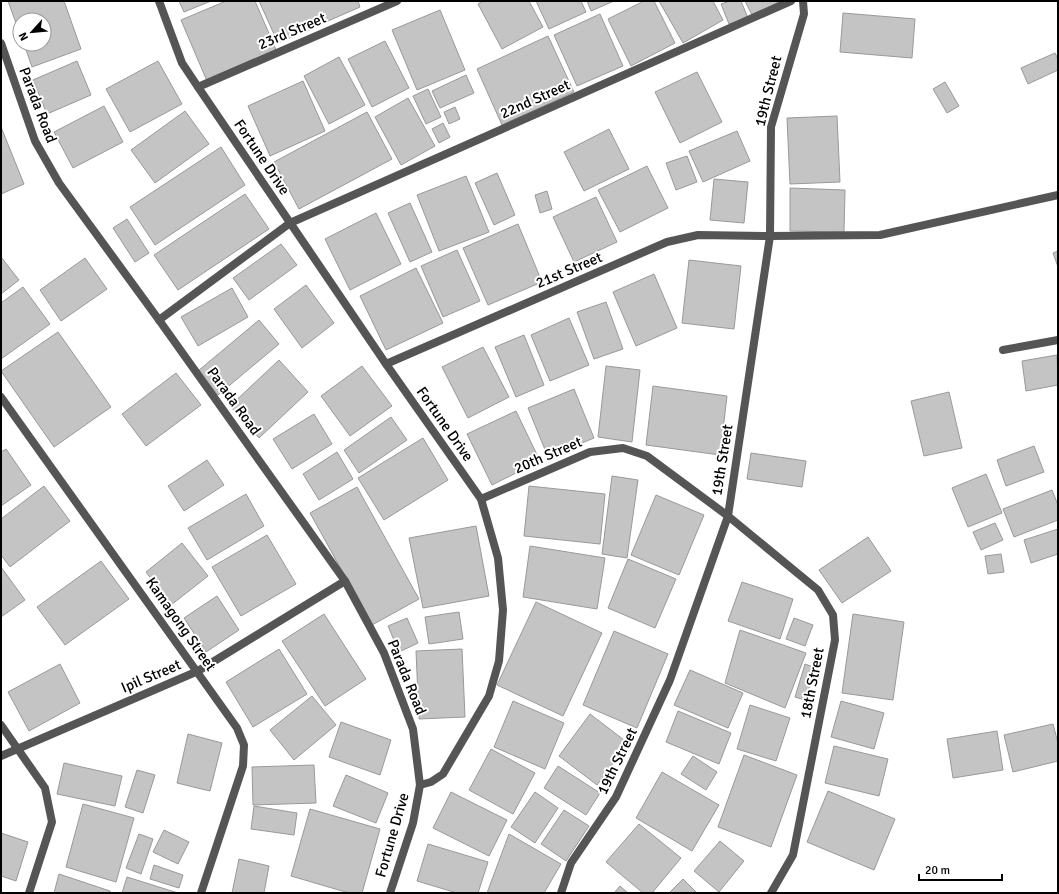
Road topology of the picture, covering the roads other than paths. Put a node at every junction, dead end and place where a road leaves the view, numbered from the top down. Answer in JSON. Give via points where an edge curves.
{"nodes":[{"id":1,"x":160,"y":1,"type":"edge"},
{"id":2,"x":397,"y":1,"type":"edge"},
{"id":3,"x":791,"y":1,"type":"edge"},
{"id":4,"x":803,"y":1,"type":"edge"},
{"id":5,"x":1,"y":43,"type":"edge"},
{"id":6,"x":198,"y":87,"type":"junction"},
{"id":7,"x":1058,"y":195,"type":"edge"},
{"id":8,"x":290,"y":223,"type":"junction"},
{"id":9,"x":770,"y":236,"type":"junction"},
{"id":10,"x":159,"y":320,"type":"junction"},
{"id":11,"x":1058,"y":340,"type":"edge"},
{"id":12,"x":1003,"y":350,"type":"dead end"},
{"id":13,"x":386,"y":364,"type":"junction"},
{"id":14,"x":1,"y":397,"type":"edge"},
{"id":15,"x":481,"y":499,"type":"junction"},
{"id":16,"x":728,"y":516,"type":"junction"},
{"id":17,"x":345,"y":581,"type":"junction"},
{"id":18,"x":198,"y":671,"type":"junction"},
{"id":19,"x":1,"y":725,"type":"edge"},
{"id":20,"x":18,"y":749,"type":"junction"},
{"id":21,"x":1,"y":756,"type":"edge"},
{"id":22,"x":420,"y":785,"type":"junction"},
{"id":23,"x":29,"y":893,"type":"edge"},
{"id":24,"x":201,"y":893,"type":"edge"},
{"id":25,"x":390,"y":893,"type":"edge"},
{"id":26,"x":561,"y":893,"type":"edge"},
{"id":27,"x":771,"y":893,"type":"edge"}],
"edges":[{"from":1,"to":6,"type":"street","name":"Fortune Drive","via":[[182,63]]},
{"from":2,"to":6,"type":"street","name":"23rd Street"},
{"from":3,"to":8,"type":"street","name":"22nd Street"},
{"from":4,"to":9,"type":"street","name":"19th Street","via":[[804,14],[771,128]]},
{"from":5,"to":10,"type":"street","name":"Parada Road","via":[[35,141],[59,183]]},
{"from":6,"to":8,"type":"street","name":"Fortune Drive"},
{"from":7,"to":9,"type":"street","name":"21st Street","via":[[880,235]]},
{"from":8,"to":10,"type":"street","name":"22nd Street"},
{"from":8,"to":13,"type":"street","name":"Fortune Drive"},
{"from":9,"to":13,"type":"street","name":"21st Street","via":[[698,235],[667,242]]},
{"from":9,"to":16,"type":"street","name":"19th Street"},
{"from":10,"to":17,"type":"street","name":"Parada Road"},
{"from":11,"to":12,"type":"street"},
{"from":13,"to":15,"type":"street","name":"Fortune Drive"},
{"from":14,"to":18,"type":"street","name":"Kamagong Street"},
{"from":15,"to":16,"type":"street","name":"20th Street","via":[[590,452],[623,448],[647,456]]},
{"from":15,"to":22,"type":"street","name":"Fortune Drive","via":[[498,558],[503,610],[499,661],[489,696],[442,774],[431,782]]},
{"from":16,"to":26,"type":"street","name":"19th Street","via":[[670,680],[616,797],[571,863]]},
{"from":16,"to":27,"type":"street","name":"18th Street","via":[[818,590],[833,615],[835,640],[793,855]]},
{"from":17,"to":18,"type":"street","name":"Ipil Street"},
{"from":17,"to":22,"type":"street","name":"Parada Road","via":[[384,653],[413,729]]},
{"from":18,"to":20,"type":"street","name":"Ipil Street"},
{"from":18,"to":24,"type":"street","name":"Kamagong Street","via":[[237,728],[244,745],[243,766]]},
{"from":19,"to":20,"type":"street"},
{"from":20,"to":21,"type":"street","name":"Ipil Street"},
{"from":20,"to":23,"type":"street","via":[[45,788],[52,822]]},
{"from":22,"to":25,"type":"street","name":"Fortune Drive","via":[[413,823]]}]}
